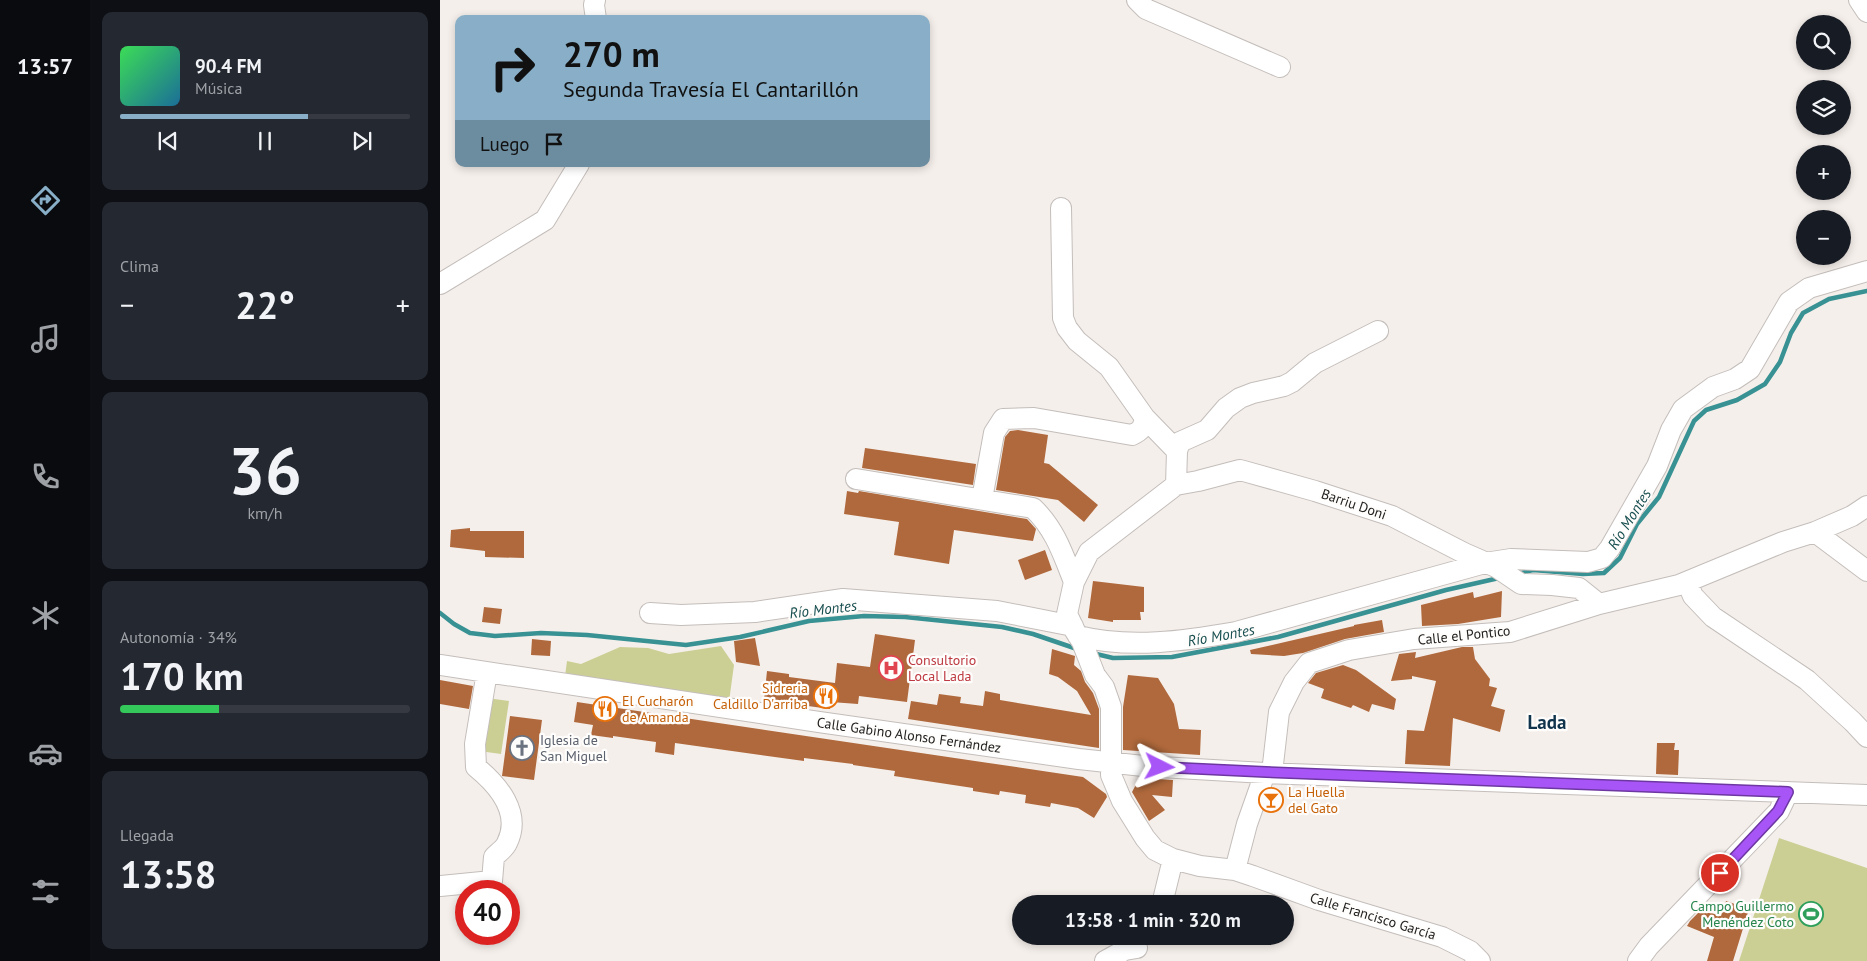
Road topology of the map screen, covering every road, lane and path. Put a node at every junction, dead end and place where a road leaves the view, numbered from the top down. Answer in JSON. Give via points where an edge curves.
{"nodes":[{"id":1,"x":595,"y":0,"type":"edge"},
{"id":2,"x":1137,"y":0,"type":"edge"},
{"id":3,"x":1859,"y":0,"type":"edge"},
{"id":4,"x":1867,"y":12,"type":"edge"},
{"id":5,"x":595,"y":15,"type":"edge"},
{"id":6,"x":1280,"y":67,"type":"dead end"},
{"id":7,"x":577,"y":167,"type":"edge"},
{"id":8,"x":1061,"y":208,"type":"dead end"},
{"id":9,"x":1867,"y":271,"type":"edge"},
{"id":10,"x":440,"y":284,"type":"edge"},
{"id":11,"x":1378,"y":331,"type":"dead end"},
{"id":12,"x":1145,"y":418,"type":"junction"},
{"id":13,"x":1177,"y":450,"type":"junction"},
{"id":14,"x":856,"y":479,"type":"dead end"},
{"id":15,"x":1176,"y":485,"type":"junction"},
{"id":16,"x":982,"y":499,"type":"junction"},
{"id":17,"x":1867,"y":506,"type":"edge"},
{"id":18,"x":1815,"y":532,"type":"junction"},
{"id":19,"x":1491,"y":565,"type":"junction"},
{"id":20,"x":1867,"y":571,"type":"edge"},
{"id":21,"x":1074,"y":582,"type":"junction"},
{"id":22,"x":1687,"y":582,"type":"junction"},
{"id":23,"x":1599,"y":604,"type":"junction"},
{"id":24,"x":650,"y":613,"type":"dead end"},
{"id":25,"x":1078,"y":635,"type":"junction"},
{"id":26,"x":440,"y":665,"type":"edge"},
{"id":27,"x":487,"y":672,"type":"junction"},
{"id":28,"x":1867,"y":737,"type":"edge"},
{"id":29,"x":1112,"y":762,"type":"junction"},
{"id":30,"x":1269,"y":773,"type":"junction"},
{"id":31,"x":1788,"y":792,"type":"junction"},
{"id":32,"x":1867,"y":795,"type":"edge"},
{"id":33,"x":1173,"y":859,"type":"junction"},
{"id":34,"x":1235,"y":870,"type":"junction"},
{"id":35,"x":440,"y":886,"type":"edge"},
{"id":36,"x":1164,"y":895,"type":"edge"},
{"id":37,"x":1442,"y":937,"type":"junction"},
{"id":38,"x":1137,"y":948,"type":"edge"},
{"id":39,"x":1105,"y":961,"type":"edge"},
{"id":40,"x":1459,"y":961,"type":"edge"},
{"id":41,"x":1480,"y":961,"type":"edge"},
{"id":42,"x":1638,"y":961,"type":"edge"}],
"edges":[{"from":1,"to":5,"type":"street"},
{"from":2,"to":6,"type":"street","via":[[1146,9]]},
{"from":3,"to":4,"type":"street"},
{"from":7,"to":10,"type":"street","via":[[544,220]]},
{"from":8,"to":12,"type":"street","via":[[1063,318],[1077,341],[1109,368]]},
{"from":9,"to":19,"type":"street","via":[[1809,288],[1789,302],[1750,368],[1713,387],[1683,409],[1657,466],[1602,558],[1588,562],[1511,559]]},
{"from":11,"to":13,"type":"street","via":[[1316,363],[1284,386],[1240,398],[1226,408],[1207,430],[1180,442]]},
{"from":12,"to":13,"type":"street"},
{"from":12,"to":16,"type":"street","via":[[1143,427],[1132,435],[1034,418],[1003,419],[994,433]]},
{"from":13,"to":15,"type":"street"},
{"from":14,"to":16,"type":"street"},
{"from":15,"to":19,"type":"street","name":"Barriu Doni","via":[[1240,470],[1392,516]]},
{"from":15,"to":21,"type":"street","name":"Barriu Doni","via":[[1089,552]]},
{"from":16,"to":21,"type":"street","via":[[1032,508],[1046,521],[1062,549]]},
{"from":17,"to":18,"type":"street","name":"Calle el Pontico"},
{"from":18,"to":20,"type":"street"},
{"from":18,"to":22,"type":"street","name":"Calle el Pontico"},
{"from":19,"to":23,"type":"street","name":"Barriu Doni","via":[[1521,584],[1579,588]]},
{"from":19,"to":25,"type":"street","via":[[1236,632],[1196,639],[1102,642]]},
{"from":21,"to":25,"type":"street","name":"Barriu Doni","via":[[1067,614]]},
{"from":22,"to":23,"type":"street","name":"Calle el Pontico"},
{"from":22,"to":28,"type":"street","via":[[1693,596],[1713,617],[1807,680]]},
{"from":23,"to":30,"type":"street","name":"Calle el Pontico","via":[[1510,632],[1414,639],[1349,650],[1309,664],[1294,682],[1278,712]]},
{"from":24,"to":25,"type":"street","via":[[681,616],[755,612],[843,599],[997,610]]},
{"from":25,"to":29,"type":"street","name":"Barriu Doni","via":[[1112,707]]},
{"from":26,"to":27,"type":"street","name":"Calle Gabino Alonso Fernández"},
{"from":27,"to":29,"type":"street","name":"Calle Gabino Alonso Fernández"},
{"from":27,"to":35,"type":"street","via":[[475,744],[476,767],[492,780],[505,799],[512,828],[507,845],[494,857],[492,881]]},
{"from":29,"to":30,"type":"street","name":"Calle Gabino Alonso Fernández"},
{"from":29,"to":33,"type":"street","name":"Calle Francisco García","via":[[1111,775],[1122,801],[1145,838],[1155,850]]},
{"from":30,"to":31,"type":"street","name":"Calle Gabino Alonso Fernández"},
{"from":30,"to":34,"type":"street","name":"Calle el Pontico","via":[[1247,824]]},
{"from":31,"to":32,"type":"street","name":"Calle Gabino Alonso Fernández"},
{"from":31,"to":42,"type":"street","via":[[1778,811]]},
{"from":33,"to":34,"type":"street","name":"Calle Francisco García"},
{"from":33,"to":36,"type":"street"},
{"from":34,"to":37,"type":"street","name":"Calle Francisco García","via":[[1319,900]]},
{"from":37,"to":40,"type":"street"},
{"from":37,"to":41,"type":"street","name":"Calle Francisco García","via":[[1470,951]]},
{"from":38,"to":39,"type":"street","via":[[1125,950]]}]}
